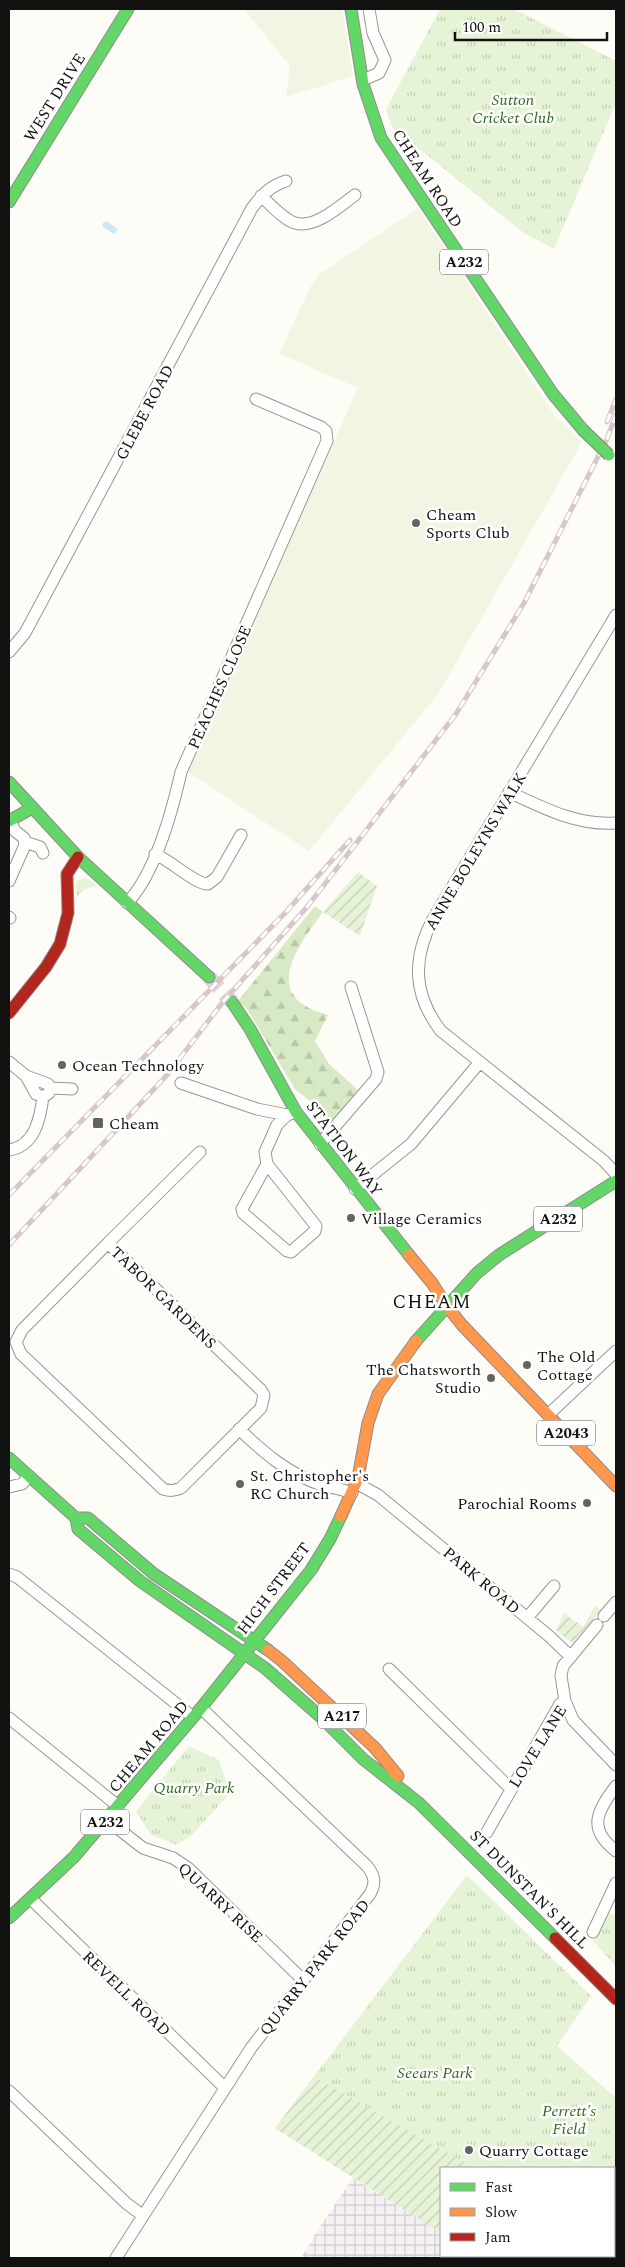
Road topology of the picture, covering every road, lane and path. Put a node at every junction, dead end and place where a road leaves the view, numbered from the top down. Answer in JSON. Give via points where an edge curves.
{"nodes":[{"id":1,"x":128,"y":9,"type":"edge"},
{"id":2,"x":351,"y":9,"type":"edge"},
{"id":3,"x":369,"y":9,"type":"edge"},
{"id":4,"x":363,"y":80,"type":"junction"},
{"id":5,"x":286,"y":181,"type":"dead end"},
{"id":6,"x":355,"y":195,"type":"dead end"},
{"id":7,"x":261,"y":196,"type":"junction"},
{"id":8,"x":9,"y":202,"type":"edge"},
{"id":9,"x":256,"y":399,"type":"dead end"},
{"id":10,"x":612,"y":458,"type":"edge"},
{"id":11,"x":616,"y":614,"type":"edge"},
{"id":12,"x":9,"y":652,"type":"edge"},
{"id":13,"x":9,"y":782,"type":"edge"},
{"id":14,"x":509,"y":792,"type":"junction"},
{"id":15,"x":32,"y":808,"type":"junction"},
{"id":16,"x":9,"y":821,"type":"edge"},
{"id":17,"x":616,"y":823,"type":"edge"},
{"id":18,"x":240,"y":835,"type":"dead end"},
{"id":19,"x":25,"y":842,"type":"junction"},
{"id":20,"x":43,"y":853,"type":"dead end"},
{"id":21,"x":155,"y":854,"type":"junction"},
{"id":22,"x":78,"y":857,"type":"junction"},
{"id":23,"x":9,"y":881,"type":"edge"},
{"id":24,"x":127,"y":903,"type":"junction"},
{"id":25,"x":209,"y":977,"type":"tunnel mouth"},
{"id":26,"x":351,"y":987,"type":"dead end"},
{"id":27,"x":232,"y":1002,"type":"tunnel mouth"},
{"id":28,"x":9,"y":1013,"type":"edge"},
{"id":29,"x":9,"y":1062,"type":"edge"},
{"id":30,"x":480,"y":1062,"type":"junction"},
{"id":31,"x":181,"y":1083,"type":"dead end"},
{"id":32,"x":72,"y":1089,"type":"dead end"},
{"id":33,"x":45,"y":1098,"type":"junction"},
{"id":34,"x":292,"y":1114,"type":"junction"},
{"id":35,"x":320,"y":1144,"type":"junction"},
{"id":36,"x":9,"y":1150,"type":"edge"},
{"id":37,"x":200,"y":1152,"type":"dead end"},
{"id":38,"x":267,"y":1164,"type":"junction"},
{"id":39,"x":616,"y":1174,"type":"edge"},
{"id":40,"x":616,"y":1181,"type":"edge"},
{"id":41,"x":355,"y":1189,"type":"junction"},
{"id":42,"x":108,"y":1244,"type":"junction"},
{"id":43,"x":446,"y":1304,"type":"junction"},
{"id":44,"x":616,"y":1350,"type":"edge"},
{"id":45,"x":550,"y":1414,"type":"junction"},
{"id":46,"x":239,"y":1430,"type":"junction"},
{"id":47,"x":9,"y":1458,"type":"edge"},
{"id":48,"x":29,"y":1476,"type":"junction"},
{"id":49,"x":616,"y":1486,"type":"edge"},
{"id":50,"x":9,"y":1487,"type":"edge"},
{"id":51,"x":354,"y":1488,"type":"junction"},
{"id":52,"x":76,"y":1518,"type":"junction"},
{"id":53,"x":9,"y":1574,"type":"edge"},
{"id":54,"x":554,"y":1586,"type":"dead end"},
{"id":55,"x":616,"y":1602,"type":"edge"},
{"id":56,"x":527,"y":1618,"type":"junction"},
{"id":57,"x":254,"y":1640,"type":"junction"},
{"id":58,"x":244,"y":1654,"type":"junction"},
{"id":59,"x":571,"y":1657,"type":"junction"},
{"id":60,"x":389,"y":1669,"type":"dead end"},
{"id":61,"x":565,"y":1701,"type":"junction"},
{"id":62,"x":201,"y":1708,"type":"junction"},
{"id":63,"x":193,"y":1717,"type":"junction"},
{"id":64,"x":9,"y":1718,"type":"edge"},
{"id":65,"x":616,"y":1765,"type":"edge"},
{"id":66,"x":616,"y":1786,"type":"edge"},
{"id":67,"x":510,"y":1788,"type":"junction"},
{"id":68,"x":419,"y":1803,"type":"junction"},
{"id":69,"x":118,"y":1806,"type":"junction"},
{"id":70,"x":107,"y":1820,"type":"junction"},
{"id":71,"x":486,"y":1832,"type":"dead end"},
{"id":72,"x":616,"y":1850,"type":"edge"},
{"id":73,"x":616,"y":1883,"type":"edge"},
{"id":74,"x":31,"y":1899,"type":"junction"},
{"id":75,"x":11,"y":1912,"type":"edge"},
{"id":76,"x":594,"y":1932,"type":"dead end"},
{"id":77,"x":303,"y":1980,"type":"junction"},
{"id":78,"x":616,"y":1999,"type":"edge"},
{"id":79,"x":224,"y":2087,"type":"junction"},
{"id":80,"x":9,"y":2090,"type":"edge"},
{"id":81,"x":142,"y":2215,"type":"junction"},
{"id":82,"x":116,"y":2258,"type":"edge"}],
"edges":[{"from":1,"to":8,"type":"main road","name":"WEST DRIVE"},
{"from":2,"to":4,"type":"main road","name":"CHEAM ROAD","number":"A232"},
{"from":3,"to":4,"type":"street","via":[[373,33],[385,60],[379,73]]},
{"from":4,"to":10,"type":"main road","name":"CHEAM ROAD","number":"A232","bridge":true,"via":[[381,138],[553,394]]},
{"from":5,"to":7,"type":"street","name":"GLEBE ROAD","via":[[272,186]]},
{"from":6,"to":7,"type":"street","via":[[308,224],[293,222]]},
{"from":7,"to":12,"type":"street","name":"GLEBE ROAD","via":[[25,633]]},
{"from":9,"to":21,"type":"street","name":"PEACHES CLOSE","via":[[326,431],[327,441],[310,469],[181,772],[170,818]]},
{"from":11,"to":14,"type":"street","name":"ANNE BOLEYNS WALK"},
{"from":13,"to":15,"type":"main road"},
{"from":14,"to":17,"type":"street","via":[[577,820],[595,824]]},
{"from":14,"to":30,"type":"street","name":"ANNE BOLEYNS WALK","via":[[433,919],[418,960],[420,988],[428,1011],[442,1031]]},
{"from":15,"to":16,"type":"main road"},
{"from":15,"to":22,"type":"main road"},
{"from":16,"to":19,"type":"street"},
{"from":18,"to":21,"type":"street","via":[[217,877],[208,884],[201,883]]},
{"from":19,"to":20,"type":"street","via":[[40,847]]},
{"from":19,"to":23,"type":"street"},
{"from":21,"to":24,"type":"street","name":"PEACHES CLOSE","via":[[139,888]]},
{"from":22,"to":24,"type":"main road"},
{"from":22,"to":28,"type":"main road","via":[[67,874],[68,913],[60,944]]},
{"from":24,"to":25,"type":"main road"},
{"from":26,"to":35,"type":"street","via":[[378,1072],[376,1079]]},
{"from":27,"to":34,"type":"main road","name":"STATION WAY","via":[[250,1029]]},
{"from":29,"to":33,"type":"street","via":[[26,1076],[44,1081]]},
{"from":30,"to":39,"type":"street","name":"ANNE BOLEYNS WALK","via":[[557,1118]]},
{"from":30,"to":41,"type":"street","via":[[412,1144]]},
{"from":31,"to":34,"type":"street","via":[[257,1109]]},
{"from":32,"to":33,"type":"street"},
{"from":33,"to":36,"type":"street","via":[[30,1138],[19,1148]]},
{"from":34,"to":35,"type":"main road","name":"STATION WAY"},
{"from":34,"to":38,"type":"street","via":[[277,1125],[265,1152]]},
{"from":35,"to":41,"type":"main road","name":"STATION WAY"},
{"from":37,"to":42,"type":"street"},
{"from":38,"to":38,"type":"street","via":[[242,1210],[291,1252],[315,1231],[316,1226]]},
{"from":40,"to":43,"type":"main road","number":"A232","via":[[499,1255]]},
{"from":41,"to":43,"type":"main road","name":"STATION WAY"},
{"from":42,"to":46,"type":"street","name":"TABOR GARDENS","via":[[261,1390],[264,1395],[260,1408]]},
{"from":42,"to":46,"type":"street","name":"TABOR GARDENS","via":[[22,1330],[16,1342],[22,1354],[163,1488],[170,1491],[181,1488]]},
{"from":43,"to":45,"type":"main road","number":"A2043","via":[[462,1326]]},
{"from":43,"to":51,"type":"main road","name":"HIGH STREET","number":"A232","via":[[378,1394],[368,1423]]},
{"from":44,"to":45,"type":"street"},
{"from":45,"to":49,"type":"main road","number":"A2043"},
{"from":46,"to":51,"type":"street","name":"PARK ROAD","via":[[290,1471],[322,1485]]},
{"from":47,"to":48,"type":"main road","number":"A217"},
{"from":48,"to":50,"type":"street","via":[[22,1484]]},
{"from":48,"to":52,"type":"main road","number":"A217"},
{"from":51,"to":56,"type":"street","name":"PARK ROAD","via":[[378,1495]]},
{"from":51,"to":57,"type":"main road","name":"HIGH STREET","number":"A232","via":[[311,1570]]},
{"from":52,"to":57,"type":"main road","number":"A217","via":[[88,1518],[154,1574]]},
{"from":52,"to":58,"type":"main road","number":"A217","via":[[78,1529],[140,1581]]},
{"from":53,"to":63,"type":"street","via":[[17,1577]]},
{"from":54,"to":56,"type":"street"},
{"from":55,"to":59,"type":"street"},
{"from":56,"to":59,"type":"street","name":"PARK ROAD"},
{"from":57,"to":58,"type":"main road","name":"HIGH STREET","number":"A232"},
{"from":57,"to":68,"type":"main road","name":"ST DUNSTAN'S HILL","number":"A217","via":[[375,1748]]},
{"from":58,"to":62,"type":"main road","name":"CHEAM ROAD","number":"A232"},
{"from":58,"to":68,"type":"main road","name":"ST DUNSTAN'S HILL","number":"A217","via":[[265,1668],[363,1759]]},
{"from":59,"to":61,"type":"street","name":"LOVE LANE","via":[[561,1671]]},
{"from":60,"to":67,"type":"street"},
{"from":61,"to":65,"type":"street","via":[[573,1720]]},
{"from":61,"to":67,"type":"street","name":"LOVE LANE","via":[[560,1704]]},
{"from":62,"to":63,"type":"main road","name":"CHEAM ROAD","number":"A232"},
{"from":62,"to":77,"type":"street","name":"QUARRY PARK ROAD","via":[[374,1877],[370,1894]]},
{"from":63,"to":69,"type":"main road","name":"CHEAM ROAD","number":"A232"},
{"from":64,"to":69,"type":"street"},
{"from":66,"to":72,"type":"street","via":[[602,1808],[596,1826],[601,1838]]},
{"from":67,"to":71,"type":"street","name":"LOVE LANE"},
{"from":68,"to":78,"type":"main road","name":"ST DUNSTAN'S HILL","number":"A217"},
{"from":69,"to":70,"type":"main road","name":"CHEAM ROAD","number":"A232"},
{"from":70,"to":74,"type":"main road","name":"CHEAM ROAD","number":"A232"},
{"from":70,"to":77,"type":"street","name":"QUARRY RISE","via":[[143,1848],[173,1858],[188,1868]]},
{"from":73,"to":76,"type":"street"},
{"from":74,"to":75,"type":"main road","name":"CHEAM ROAD","number":"A232"},
{"from":74,"to":79,"type":"street","name":"REVELL ROAD"},
{"from":77,"to":79,"type":"street","name":"QUARRY PARK ROAD"},
{"from":79,"to":81,"type":"street","name":"QUARRY PARK ROAD"},
{"from":80,"to":81,"type":"street"},
{"from":81,"to":82,"type":"street","name":"QUARRY PARK ROAD"}]}
